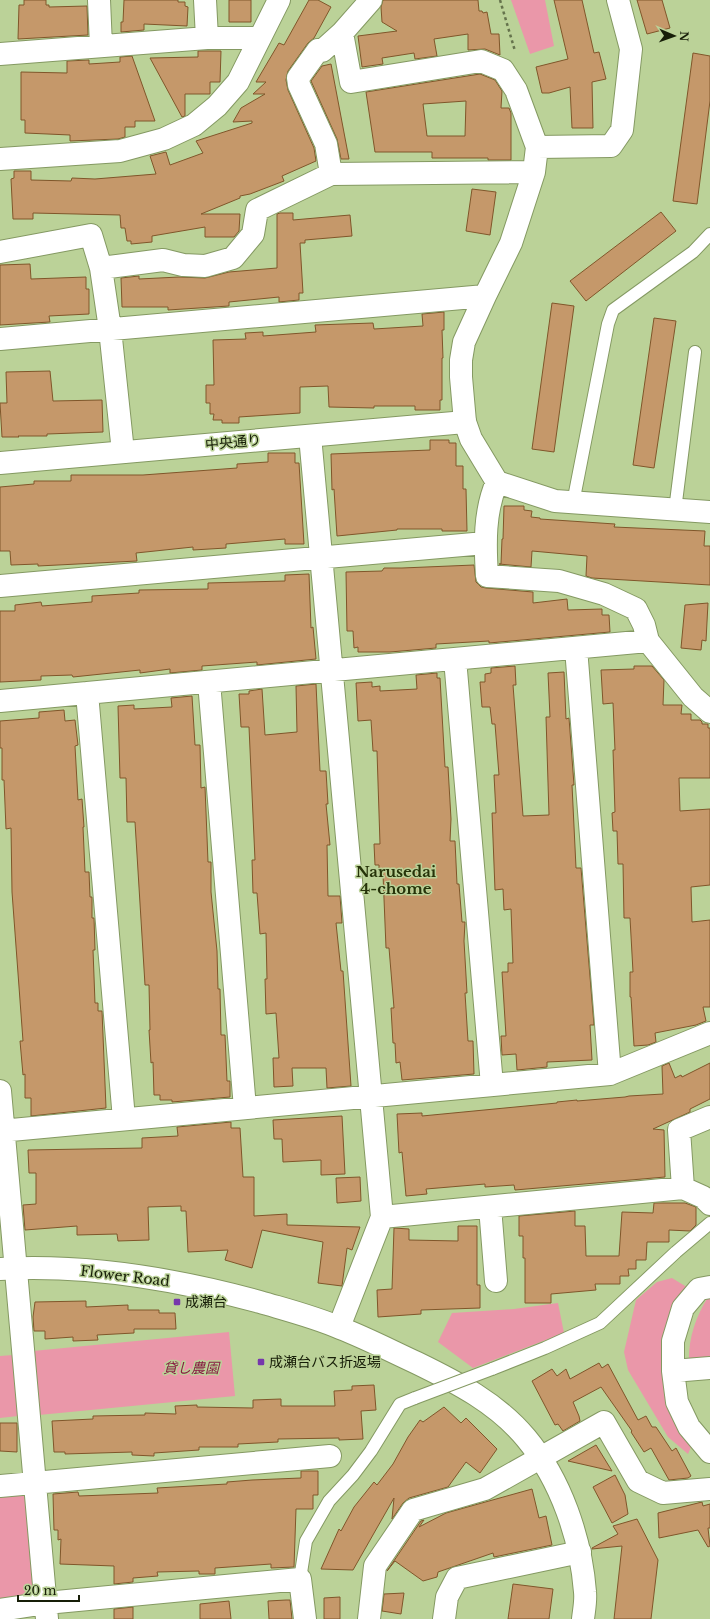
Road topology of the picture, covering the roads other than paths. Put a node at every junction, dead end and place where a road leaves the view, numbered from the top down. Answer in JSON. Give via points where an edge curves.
{"nodes":[{"id":1,"x":99,"y":0,"type":"edge"},
{"id":2,"x":205,"y":0,"type":"edge"},
{"id":3,"x":279,"y":0,"type":"edge"},
{"id":4,"x":371,"y":0,"type":"edge"},
{"id":5,"x":618,"y":0,"type":"edge"},
{"id":6,"x":342,"y":33,"type":"junction"},
{"id":7,"x":207,"y":38,"type":"junction"},
{"id":8,"x":259,"y":38,"type":"junction"},
{"id":9,"x":101,"y":46,"type":"junction"},
{"id":10,"x":0,"y":54,"type":"edge"},
{"id":11,"x":536,"y":147,"type":"junction"},
{"id":12,"x":0,"y":159,"type":"edge"},
{"id":13,"x":534,"y":172,"type":"junction"},
{"id":14,"x":331,"y":174,"type":"junction"},
{"id":15,"x":710,"y":234,"type":"edge"},
{"id":16,"x":0,"y":252,"type":"edge"},
{"id":17,"x":101,"y":268,"type":"junction"},
{"id":18,"x":485,"y":296,"type":"junction"},
{"id":19,"x":110,"y":329,"type":"junction"},
{"id":20,"x":0,"y":339,"type":"edge"},
{"id":21,"x":694,"y":352,"type":"dead end"},
{"id":22,"x":465,"y":422,"type":"junction"},
{"id":23,"x":310,"y":436,"type":"junction"},
{"id":24,"x":123,"y":452,"type":"junction"},
{"id":25,"x":0,"y":463,"type":"edge"},
{"id":26,"x":497,"y":482,"type":"junction"},
{"id":27,"x":573,"y":503,"type":"junction"},
{"id":28,"x":675,"y":510,"type":"junction"},
{"id":29,"x":710,"y":512,"type":"edge"},
{"id":30,"x":484,"y":543,"type":"junction"},
{"id":31,"x":321,"y":558,"type":"junction"},
{"id":32,"x":0,"y":586,"type":"edge"},
{"id":33,"x":648,"y":641,"type":"junction"},
{"id":34,"x":576,"y":648,"type":"junction"},
{"id":35,"x":455,"y":659,"type":"junction"},
{"id":36,"x":331,"y":671,"type":"junction"},
{"id":37,"x":209,"y":682,"type":"junction"},
{"id":38,"x":87,"y":693,"type":"junction"},
{"id":39,"x":0,"y":701,"type":"edge"},
{"id":40,"x":710,"y":712,"type":"edge"},
{"id":41,"x":710,"y":1033,"type":"edge"},
{"id":42,"x":610,"y":1074,"type":"junction"},
{"id":43,"x":492,"y":1085,"type":"junction"},
{"id":44,"x":0,"y":1092,"type":"edge"},
{"id":45,"x":370,"y":1097,"type":"junction"},
{"id":46,"x":245,"y":1108,"type":"junction"},
{"id":47,"x":710,"y":1117,"type":"edge"},
{"id":48,"x":124,"y":1119,"type":"junction"},
{"id":49,"x":2,"y":1131,"type":"edge"},
{"id":50,"x":683,"y":1188,"type":"junction"},
{"id":51,"x":710,"y":1204,"type":"edge"},
{"id":52,"x":490,"y":1207,"type":"junction"},
{"id":53,"x":382,"y":1217,"type":"junction"},
{"id":54,"x":710,"y":1224,"type":"edge"},
{"id":55,"x":8,"y":1268,"type":"edge"},
{"id":56,"x":496,"y":1282,"type":"dead end"},
{"id":57,"x":710,"y":1287,"type":"edge"},
{"id":58,"x":339,"y":1327,"type":"junction"},
{"id":59,"x":710,"y":1368,"type":"edge"},
{"id":60,"x":673,"y":1372,"type":"junction"},
{"id":61,"x":710,"y":1452,"type":"edge"},
{"id":62,"x":330,"y":1456,"type":"dead end"},
{"id":63,"x":540,"y":1456,"type":"junction"},
{"id":64,"x":35,"y":1483,"type":"junction"},
{"id":65,"x":0,"y":1486,"type":"edge"},
{"id":66,"x":710,"y":1489,"type":"edge"},
{"id":67,"x":580,"y":1552,"type":"junction"},
{"id":68,"x":300,"y":1579,"type":"junction"},
{"id":69,"x":0,"y":1610,"type":"edge"},
{"id":70,"x":47,"y":1611,"type":"edge"},
{"id":71,"x":305,"y":1619,"type":"edge"},
{"id":72,"x":370,"y":1619,"type":"edge"},
{"id":73,"x":444,"y":1619,"type":"edge"},
{"id":74,"x":583,"y":1619,"type":"edge"}],
"edges":[{"from":1,"to":9,"type":"street"},
{"from":2,"to":7,"type":"street"},
{"from":3,"to":8,"type":"street"},
{"from":4,"to":6,"type":"street"},
{"from":5,"to":11,"type":"street","via":[[631,48],[622,130],[612,146]]},
{"from":6,"to":11,"type":"street","via":[[351,82],[481,60],[504,70],[516,90]]},
{"from":6,"to":14,"type":"street","via":[[322,50],[318,50],[298,78],[298,85],[326,144]]},
{"from":7,"to":8,"type":"street"},
{"from":7,"to":9,"type":"street"},
{"from":8,"to":12,"type":"street","via":[[238,82],[217,106],[194,124],[164,139],[120,151]]},
{"from":9,"to":10,"type":"street"},
{"from":11,"to":13,"type":"street"},
{"from":13,"to":14,"type":"street"},
{"from":13,"to":18,"type":"street","via":[[511,243]]},
{"from":14,"to":17,"type":"street","via":[[257,210],[253,234],[233,258],[205,266],[183,265],[163,260]]},
{"from":15,"to":27,"type":"lane","via":[[693,252],[613,310],[608,324]]},
{"from":16,"to":17,"type":"street","via":[[91,235]]},
{"from":17,"to":19,"type":"street"},
{"from":18,"to":19,"type":"street"},
{"from":18,"to":22,"type":"street","via":[[464,342],[461,377]]},
{"from":19,"to":20,"type":"street"},
{"from":19,"to":24,"type":"street"},
{"from":21,"to":28,"type":"lane"},
{"from":22,"to":23,"type":"street","name":"中央通り"},
{"from":22,"to":26,"type":"street","via":[[471,439]]},
{"from":23,"to":24,"type":"street","name":"中央通り"},
{"from":23,"to":31,"type":"street"},
{"from":24,"to":25,"type":"street","name":"中央通り"},
{"from":26,"to":27,"type":"street","via":[[555,501]]},
{"from":26,"to":30,"type":"street","via":[[491,494]]},
{"from":27,"to":28,"type":"street"},
{"from":28,"to":29,"type":"street"},
{"from":30,"to":31,"type":"street"},
{"from":30,"to":33,"type":"street","via":[[487,576],[559,581],[604,594],[636,610],[644,625]]},
{"from":31,"to":32,"type":"street"},
{"from":31,"to":36,"type":"street"},
{"from":33,"to":34,"type":"street"},
{"from":33,"to":40,"type":"street","via":[[693,697]]},
{"from":34,"to":35,"type":"street"},
{"from":34,"to":42,"type":"street"},
{"from":35,"to":36,"type":"street"},
{"from":35,"to":43,"type":"street"},
{"from":36,"to":37,"type":"street"},
{"from":36,"to":45,"type":"street"},
{"from":37,"to":38,"type":"street"},
{"from":37,"to":46,"type":"street"},
{"from":38,"to":39,"type":"street"},
{"from":38,"to":48,"type":"street"},
{"from":41,"to":42,"type":"street"},
{"from":42,"to":43,"type":"street"},
{"from":43,"to":45,"type":"street"},
{"from":44,"to":49,"type":"street"},
{"from":45,"to":46,"type":"street"},
{"from":45,"to":53,"type":"street"},
{"from":46,"to":48,"type":"street"},
{"from":47,"to":50,"type":"street","via":[[679,1130]]},
{"from":48,"to":49,"type":"street"},
{"from":49,"to":55,"type":"street"},
{"from":50,"to":51,"type":"street","via":[[703,1197]]},
{"from":50,"to":52,"type":"street"},
{"from":52,"to":53,"type":"street"},
{"from":52,"to":56,"type":"street"},
{"from":53,"to":58,"type":"street"},
{"from":54,"to":68,"type":"lane","bridge":true,"via":[[600,1323],[545,1348],[400,1404],[366,1457],[329,1501],[306,1541]]},
{"from":55,"to":58,"type":"street","name":"Flower Road","via":[[100,1272],[173,1282],[231,1294]]},
{"from":55,"to":64,"type":"street"},
{"from":57,"to":60,"type":"street","via":[[699,1289],[683,1308],[673,1341]]},
{"from":58,"to":63,"type":"street","name":"Flower Road","via":[[432,1370],[479,1397],[507,1418]]},
{"from":59,"to":60,"type":"street"},
{"from":60,"to":61,"type":"street","via":[[677,1402],[689,1427]]},
{"from":62,"to":64,"type":"street"},
{"from":63,"to":66,"type":"street","via":[[604,1422],[638,1481],[663,1493]]},
{"from":63,"to":67,"type":"street","name":"Flower Road","via":[[562,1499]]},
{"from":63,"to":72,"type":"street","via":[[485,1489],[413,1510],[375,1566]]},
{"from":64,"to":65,"type":"street"},
{"from":64,"to":70,"type":"street"},
{"from":67,"to":73,"type":"street","via":[[457,1578],[447,1597]]},
{"from":67,"to":74,"type":"street","name":"Flower Road","via":[[585,1594]]},
{"from":68,"to":70,"type":"street"},
{"from":68,"to":71,"type":"street"},
{"from":69,"to":70,"type":"street"}]}
